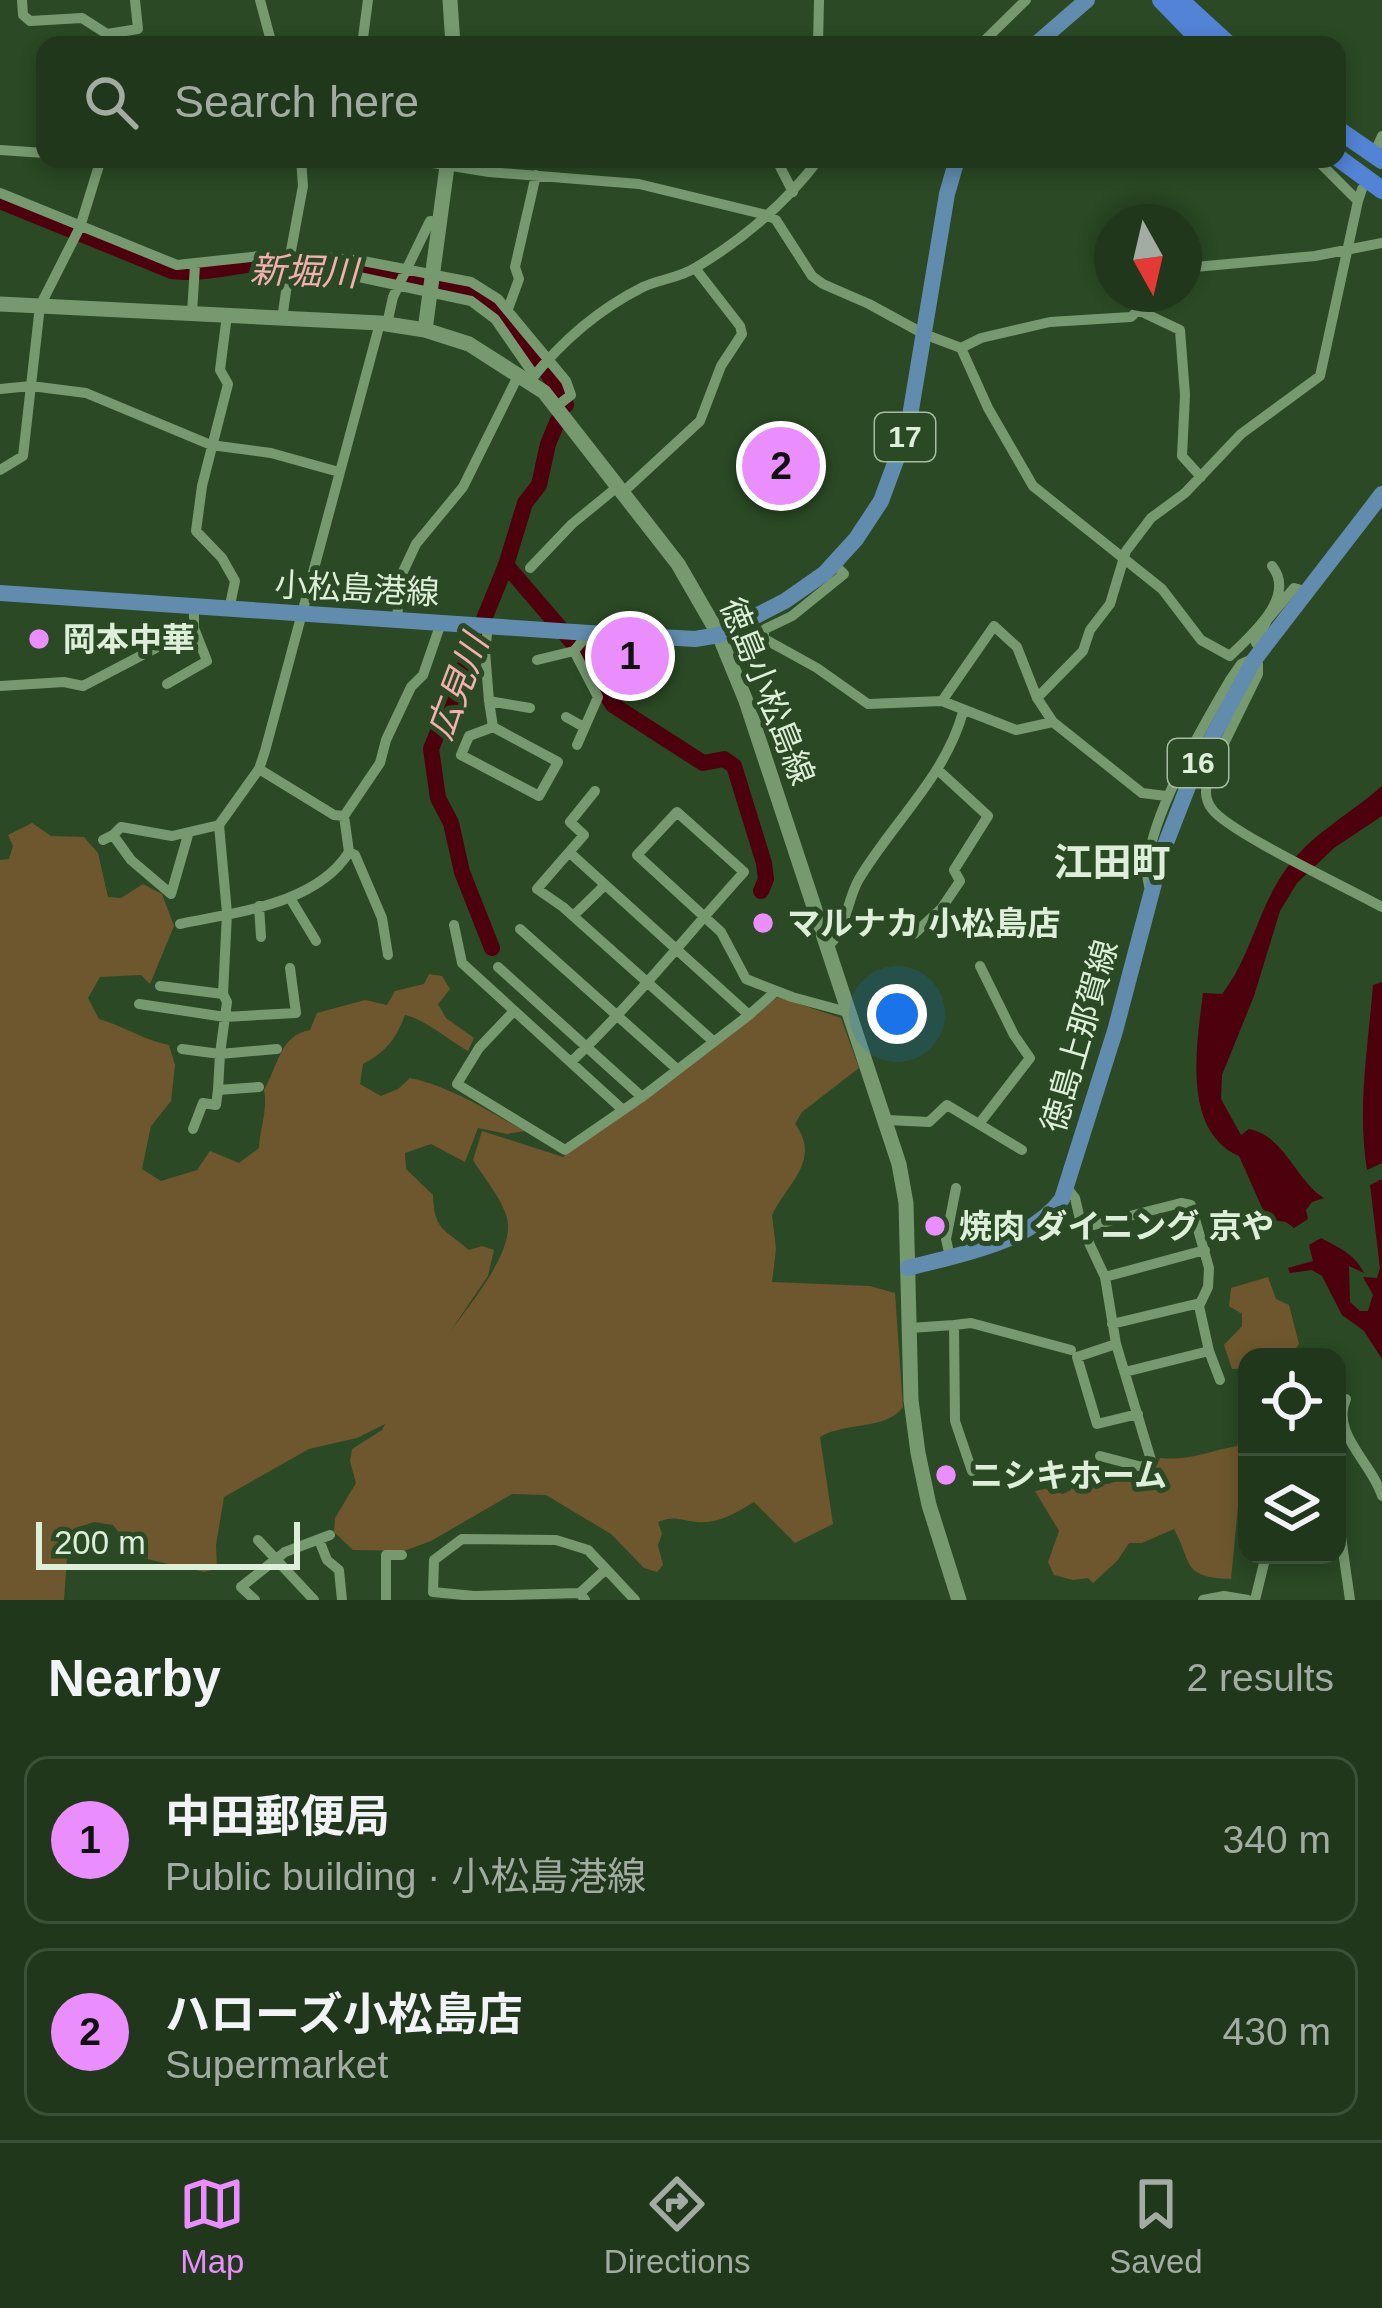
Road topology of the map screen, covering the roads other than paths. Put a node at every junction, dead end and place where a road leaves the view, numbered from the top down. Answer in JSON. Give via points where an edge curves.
{"nodes":[{"id":1,"x":22,"y":0,"type":"edge"},
{"id":2,"x":135,"y":0,"type":"edge"},
{"id":3,"x":260,"y":0,"type":"edge"},
{"id":4,"x":368,"y":0,"type":"edge"},
{"id":5,"x":450,"y":0,"type":"edge"},
{"id":6,"x":819,"y":0,"type":"edge"},
{"id":7,"x":1026,"y":0,"type":"edge"},
{"id":8,"x":1087,"y":0,"type":"edge"},
{"id":9,"x":1161,"y":0,"type":"edge"},
{"id":10,"x":1180,"y":0,"type":"edge"},
{"id":11,"x":101,"y":36,"type":"edge"},
{"id":12,"x":113,"y":36,"type":"edge"},
{"id":13,"x":270,"y":36,"type":"edge"},
{"id":14,"x":363,"y":36,"type":"edge"},
{"id":15,"x":452,"y":36,"type":"edge"},
{"id":16,"x":818,"y":36,"type":"edge"},
{"id":17,"x":993,"y":36,"type":"edge"},
{"id":18,"x":1045,"y":36,"type":"edge"},
{"id":19,"x":1206,"y":36,"type":"edge"},
{"id":20,"x":1208,"y":36,"type":"edge"},
{"id":21,"x":1346,"y":133,"type":"edge"},
{"id":22,"x":1381,"y":147,"type":"edge"},
{"id":23,"x":0,"y":151,"type":"edge"},
{"id":24,"x":36,"y":153,"type":"edge"},
{"id":25,"x":1346,"y":167,"type":"edge"},
{"id":26,"x":98,"y":168,"type":"edge"},
{"id":27,"x":302,"y":168,"type":"edge"},
{"id":28,"x":446,"y":168,"type":"edge"},
{"id":29,"x":488,"y":168,"type":"edge"},
{"id":30,"x":781,"y":168,"type":"edge"},
{"id":31,"x":813,"y":168,"type":"edge"},
{"id":32,"x":954,"y":168,"type":"edge"},
{"id":33,"x":1330,"y":168,"type":"edge"},
{"id":34,"x":536,"y":175,"type":"junction"},
{"id":35,"x":793,"y":192,"type":"junction"},
{"id":36,"x":1368,"y":193,"type":"edge"},
{"id":37,"x":0,"y":194,"type":"edge"},
{"id":38,"x":767,"y":215,"type":"junction"},
{"id":39,"x":440,"y":222,"type":"junction"},
{"id":40,"x":78,"y":232,"type":"junction"},
{"id":41,"x":1382,"y":243,"type":"edge"},
{"id":42,"x":1345,"y":252,"type":"junction"},
{"id":43,"x":290,"y":263,"type":"junction"},
{"id":44,"x":1202,"y":266,"type":"edge"},
{"id":45,"x":695,"y":268,"type":"junction"},
{"id":46,"x":195,"y":271,"type":"junction"},
{"id":47,"x":403,"y":277,"type":"junction"},
{"id":48,"x":431,"y":283,"type":"junction"},
{"id":49,"x":0,"y":304,"type":"edge"},
{"id":50,"x":40,"y":306,"type":"junction"},
{"id":51,"x":508,"y":309,"type":"junction"},
{"id":52,"x":1138,"y":312,"type":"edge"},
{"id":53,"x":1142,"y":312,"type":"edge"},
{"id":54,"x":192,"y":314,"type":"junction"},
{"id":55,"x":227,"y":315,"type":"junction"},
{"id":56,"x":282,"y":319,"type":"junction"},
{"id":57,"x":383,"y":324,"type":"junction"},
{"id":58,"x":425,"y":330,"type":"junction"},
{"id":59,"x":924,"y":334,"type":"junction"},
{"id":60,"x":962,"y":348,"type":"junction"},
{"id":61,"x":535,"y":371,"type":"junction"},
{"id":62,"x":31,"y":386,"type":"junction"},
{"id":63,"x":0,"y":389,"type":"edge"},
{"id":64,"x":563,"y":401,"type":"junction"},
{"id":65,"x":211,"y":446,"type":"junction"},
{"id":66,"x":0,"y":470,"type":"edge"},
{"id":67,"x":339,"y":472,"type":"junction"},
{"id":68,"x":1202,"y":477,"type":"junction"},
{"id":69,"x":619,"y":491,"type":"junction"},
{"id":70,"x":1382,"y":494,"type":"edge"},
{"id":71,"x":1123,"y":560,"type":"junction"},
{"id":72,"x":833,"y":564,"type":"junction"},
{"id":73,"x":1271,"y":566,"type":"dead end"},
{"id":74,"x":530,"y":568,"type":"dead end"},
{"id":75,"x":1305,"y":591,"type":"junction"},
{"id":76,"x":0,"y":593,"type":"edge"},
{"id":77,"x":194,"y":608,"type":"junction"},
{"id":78,"x":229,"y":610,"type":"junction"},
{"id":79,"x":302,"y":616,"type":"junction"},
{"id":80,"x":398,"y":620,"type":"junction"},
{"id":81,"x":1267,"y":620,"type":"junction"},
{"id":82,"x":441,"y":623,"type":"junction"},
{"id":83,"x":483,"y":626,"type":"junction"},
{"id":84,"x":194,"y":628,"type":"junction"},
{"id":85,"x":719,"y":635,"type":"junction"},
{"id":86,"x":573,"y":637,"type":"junction"},
{"id":87,"x":1258,"y":655,"type":"junction"},
{"id":88,"x":537,"y":660,"type":"dead end"},
{"id":89,"x":167,"y":684,"type":"dead end"},
{"id":90,"x":0,"y":686,"type":"edge"},
{"id":91,"x":1037,"y":698,"type":"junction"},
{"id":92,"x":489,"y":701,"type":"junction"},
{"id":93,"x":943,"y":701,"type":"junction"},
{"id":94,"x":530,"y":708,"type":"dead end"},
{"id":95,"x":963,"y":712,"type":"junction"},
{"id":96,"x":566,"y":717,"type":"dead end"},
{"id":97,"x":1053,"y":722,"type":"junction"},
{"id":98,"x":583,"y":726,"type":"junction"},
{"id":99,"x":493,"y":728,"type":"junction"},
{"id":100,"x":578,"y":745,"type":"dead end"},
{"id":101,"x":259,"y":769,"type":"junction"},
{"id":102,"x":938,"y":770,"type":"junction"},
{"id":103,"x":595,"y":791,"type":"dead end"},
{"id":104,"x":1166,"y":796,"type":"junction"},
{"id":105,"x":344,"y":816,"type":"junction"},
{"id":106,"x":219,"y":825,"type":"junction"},
{"id":107,"x":188,"y":835,"type":"junction"},
{"id":108,"x":350,"y":852,"type":"junction"},
{"id":109,"x":569,"y":852,"type":"junction"},
{"id":110,"x":604,"y":886,"type":"junction"},
{"id":111,"x":1151,"y":889,"type":"junction"},
{"id":112,"x":290,"y":898,"type":"junction"},
{"id":113,"x":259,"y":906,"type":"junction"},
{"id":114,"x":1382,"y":907,"type":"edge"},
{"id":115,"x":227,"y":913,"type":"junction"},
{"id":116,"x":573,"y":916,"type":"junction"},
{"id":117,"x":704,"y":916,"type":"junction"},
{"id":118,"x":180,"y":924,"type":"dead end"},
{"id":119,"x":454,"y":925,"type":"dead end"},
{"id":120,"x":520,"y":929,"type":"dead end"},
{"id":121,"x":914,"y":934,"type":"dead end"},
{"id":122,"x":261,"y":938,"type":"dead end"},
{"id":123,"x":316,"y":940,"type":"dead end"},
{"id":124,"x":828,"y":946,"type":"junction"},
{"id":125,"x":675,"y":949,"type":"junction"},
{"id":126,"x":388,"y":955,"type":"dead end"},
{"id":127,"x":980,"y":966,"type":"dead end"},
{"id":128,"x":498,"y":967,"type":"dead end"},
{"id":129,"x":290,"y":968,"type":"dead end"},
{"id":130,"x":646,"y":982,"type":"junction"},
{"id":131,"x":160,"y":986,"type":"dead end"},
{"id":132,"x":776,"y":991,"type":"junction"},
{"id":133,"x":223,"y":994,"type":"junction"},
{"id":134,"x":139,"y":1004,"type":"dead end"},
{"id":135,"x":514,"y":1011,"type":"junction"},
{"id":136,"x":851,"y":1013,"type":"junction"},
{"id":137,"x":617,"y":1014,"type":"junction"},
{"id":138,"x":749,"y":1015,"type":"junction"},
{"id":139,"x":225,"y":1017,"type":"junction"},
{"id":140,"x":712,"y":1041,"type":"junction"},
{"id":141,"x":586,"y":1047,"type":"junction"},
{"id":142,"x":182,"y":1049,"type":"dead end"},
{"id":143,"x":277,"y":1049,"type":"dead end"},
{"id":144,"x":220,"y":1054,"type":"junction"},
{"id":145,"x":571,"y":1062,"type":"junction"},
{"id":146,"x":677,"y":1069,"type":"junction"},
{"id":147,"x":259,"y":1087,"type":"dead end"},
{"id":148,"x":218,"y":1090,"type":"junction"},
{"id":149,"x":642,"y":1096,"type":"junction"},
{"id":150,"x":623,"y":1110,"type":"junction"},
{"id":151,"x":887,"y":1120,"type":"junction"},
{"id":152,"x":979,"y":1124,"type":"junction"},
{"id":153,"x":193,"y":1129,"type":"dead end"},
{"id":154,"x":1022,"y":1150,"type":"dead end"},
{"id":155,"x":956,"y":1188,"type":"dead end"},
{"id":156,"x":1067,"y":1188,"type":"junction"},
{"id":157,"x":1082,"y":1228,"type":"junction"},
{"id":158,"x":1204,"y":1250,"type":"junction"},
{"id":159,"x":950,"y":1257,"type":"junction"},
{"id":160,"x":908,"y":1268,"type":"junction"},
{"id":161,"x":1105,"y":1277,"type":"junction"},
{"id":162,"x":1200,"y":1303,"type":"junction"},
{"id":163,"x":1112,"y":1324,"type":"junction"},
{"id":164,"x":954,"y":1325,"type":"junction"},
{"id":165,"x":910,"y":1328,"type":"junction"},
{"id":166,"x":1116,"y":1344,"type":"junction"},
{"id":167,"x":1071,"y":1350,"type":"dead end"},
{"id":168,"x":1209,"y":1351,"type":"junction"},
{"id":169,"x":1125,"y":1372,"type":"junction"},
{"id":170,"x":1220,"y":1380,"type":"dead end"},
{"id":171,"x":1138,"y":1414,"type":"junction"},
{"id":172,"x":1346,"y":1437,"type":"edge"},
{"id":173,"x":1100,"y":1456,"type":"dead end"},
{"id":174,"x":972,"y":1472,"type":"dead end"},
{"id":175,"x":1382,"y":1496,"type":"edge"},
{"id":176,"x":258,"y":1540,"type":"dead end"},
{"id":177,"x":402,"y":1555,"type":"dead end"},
{"id":178,"x":276,"y":1562,"type":"junction"},
{"id":179,"x":1263,"y":1564,"type":"edge"},
{"id":180,"x":1345,"y":1564,"type":"edge"},
{"id":181,"x":606,"y":1569,"type":"junction"},
{"id":182,"x":583,"y":1596,"type":"edge"},
{"id":183,"x":474,"y":1598,"type":"edge"},
{"id":184,"x":255,"y":1600,"type":"edge"},
{"id":185,"x":314,"y":1600,"type":"edge"},
{"id":186,"x":342,"y":1600,"type":"edge"},
{"id":187,"x":386,"y":1600,"type":"edge"},
{"id":188,"x":635,"y":1600,"type":"edge"},
{"id":189,"x":959,"y":1600,"type":"edge"},
{"id":190,"x":1203,"y":1600,"type":"edge"},
{"id":191,"x":1251,"y":1600,"type":"edge"},
{"id":192,"x":1350,"y":1600,"type":"edge"}],
"edges":[{"from":1,"to":11,"type":"street","via":[[30,21],[82,18]]},
{"from":2,"to":12,"type":"street","via":[[138,28]]},
{"from":3,"to":13,"type":"street"},
{"from":4,"to":14,"type":"street"},
{"from":5,"to":15,"type":"main road"},
{"from":6,"to":16,"type":"street"},
{"from":7,"to":17,"type":"street"},
{"from":8,"to":18,"type":"main road"},
{"from":9,"to":19,"type":"highway"},
{"from":10,"to":20,"type":"highway"},
{"from":21,"to":22,"type":"highway"},
{"from":23,"to":24,"type":"street"},
{"from":25,"to":36,"type":"highway"},
{"from":26,"to":40,"type":"street"},
{"from":27,"to":43,"type":"street"},
{"from":28,"to":39,"type":"main road"},
{"from":29,"to":34,"type":"street"},
{"from":30,"to":35,"type":"street"},
{"from":31,"to":35,"type":"street"},
{"from":32,"to":59,"type":"main road","name":"小松島港線","number":"17"},
{"from":33,"to":36,"type":"street"},
{"from":34,"to":38,"type":"street","via":[[639,184]]},
{"from":34,"to":51,"type":"street"},
{"from":35,"to":38,"type":"street"},
{"from":36,"to":42,"type":"street"},
{"from":37,"to":40,"type":"street"},
{"from":38,"to":45,"type":"street"},
{"from":38,"to":59,"type":"street","via":[[812,276]]},
{"from":39,"to":47,"type":"street","via":[[430,221]]},
{"from":39,"to":48,"type":"main road"},
{"from":40,"to":46,"type":"street"},
{"from":40,"to":50,"type":"street"},
{"from":41,"to":42,"type":"street"},
{"from":42,"to":44,"type":"street"},
{"from":42,"to":68,"type":"street","via":[[1320,376],[1241,434]]},
{"from":43,"to":46,"type":"street"},
{"from":43,"to":47,"type":"street"},
{"from":43,"to":56,"type":"street"},
{"from":45,"to":61,"type":"street","via":[[624,298]]},
{"from":45,"to":69,"type":"street","via":[[742,334],[700,421]]},
{"from":46,"to":54,"type":"street"},
{"from":47,"to":48,"type":"street"},
{"from":47,"to":57,"type":"street"},
{"from":48,"to":51,"type":"street","via":[[481,286]]},
{"from":48,"to":58,"type":"main road"},
{"from":48,"to":61,"type":"street","via":[[484,309]]},
{"from":49,"to":50,"type":"main road","name":"徳島小松島線"},
{"from":50,"to":54,"type":"main road","name":"徳島小松島線"},
{"from":50,"to":62,"type":"street"},
{"from":51,"to":61,"type":"street"},
{"from":52,"to":60,"type":"street","via":[[1050,322]]},
{"from":53,"to":68,"type":"street","via":[[1180,330],[1182,456]]},
{"from":54,"to":55,"type":"main road","name":"徳島小松島線"},
{"from":55,"to":56,"type":"main road","name":"徳島小松島線"},
{"from":55,"to":65,"type":"street","via":[[220,370],[228,384]]},
{"from":56,"to":57,"type":"main road","name":"徳島小松島線"},
{"from":57,"to":58,"type":"main road","name":"徳島小松島線"},
{"from":57,"to":67,"type":"street"},
{"from":58,"to":61,"type":"main road","name":"徳島小松島線"},
{"from":59,"to":60,"type":"street"},
{"from":59,"to":72,"type":"main road","name":"小松島港線","number":"17","via":[[897,465],[881,501]]},
{"from":60,"to":71,"type":"street","via":[[1033,486]]},
{"from":61,"to":64,"type":"main road","name":"徳島小松島線"},
{"from":61,"to":64,"type":"street","via":[[566,381]]},
{"from":61,"to":80,"type":"street","via":[[463,487],[416,544],[400,578]]},
{"from":62,"to":63,"type":"street"},
{"from":62,"to":65,"type":"street","via":[[86,393]]},
{"from":62,"to":66,"type":"street","via":[[23,456]]},
{"from":64,"to":69,"type":"main road","name":"徳島小松島線"},
{"from":65,"to":67,"type":"street"},
{"from":65,"to":78,"type":"street","via":[[196,532],[235,581]]},
{"from":67,"to":79,"type":"street"},
{"from":68,"to":71,"type":"street","via":[[1150,518]]},
{"from":69,"to":74,"type":"street"},
{"from":69,"to":85,"type":"main road","name":"徳島小松島線","via":[[678,564]]},
{"from":70,"to":75,"type":"main road","name":"徳島上那賀線","number":"16"},
{"from":71,"to":81,"type":"street","via":[[1162,590],[1201,640],[1229,656]]},
{"from":71,"to":91,"type":"street","via":[[1083,651]]},
{"from":72,"to":85,"type":"main road","name":"小松島港線","number":"17","via":[[785,601]]},
{"from":72,"to":93,"type":"street","via":[[844,574],[763,638],[868,704]]},
{"from":73,"to":81,"type":"street","via":[[1280,577]]},
{"from":75,"to":81,"type":"street","via":[[1294,588]]},
{"from":75,"to":87,"type":"main road","name":"徳島上那賀線","number":"16"},
{"from":76,"to":77,"type":"main road","name":"小松島港線","number":"17"},
{"from":77,"to":78,"type":"main road","name":"小松島港線","number":"17"},
{"from":77,"to":84,"type":"street"},
{"from":78,"to":79,"type":"main road","name":"小松島港線","number":"17"},
{"from":79,"to":80,"type":"main road","name":"小松島港線","number":"17"},
{"from":79,"to":101,"type":"street"},
{"from":80,"to":82,"type":"main road","name":"小松島港線","number":"17"},
{"from":81,"to":87,"type":"street"},
{"from":82,"to":83,"type":"main road","name":"小松島港線","number":"17"},
{"from":82,"to":105,"type":"street","via":[[380,763]]},
{"from":83,"to":86,"type":"main road","name":"小松島港線","number":"17"},
{"from":83,"to":92,"type":"street"},
{"from":84,"to":89,"type":"street","via":[[207,661]]},
{"from":84,"to":90,"type":"street","via":[[83,686]]},
{"from":85,"to":86,"type":"main road","name":"小松島港線","number":"17"},
{"from":85,"to":124,"type":"main road","name":"徳島小松島線"},
{"from":86,"to":88,"type":"street"},
{"from":86,"to":98,"type":"street","via":[[598,697]]},
{"from":87,"to":104,"type":"street","via":[[1230,680]]},
{"from":87,"to":111,"type":"main road","name":"徳島上那賀線","number":"16","via":[[1194,771]]},
{"from":87,"to":114,"type":"street","via":[[1258,674],[1205,790],[1210,807]]},
{"from":91,"to":93,"type":"street","via":[[1017,647],[994,626]]},
{"from":91,"to":97,"type":"street"},
{"from":92,"to":94,"type":"street"},
{"from":92,"to":99,"type":"street"},
{"from":93,"to":95,"type":"street"},
{"from":95,"to":97,"type":"street","via":[[1016,730]]},
{"from":95,"to":102,"type":"street"},
{"from":96,"to":98,"type":"street"},
{"from":97,"to":104,"type":"street","via":[[1142,794]]},
{"from":98,"to":100,"type":"street"},
{"from":99,"to":99,"type":"street","via":[[469,736],[461,755],[539,796],[558,762]]},
{"from":101,"to":105,"type":"street"},
{"from":101,"to":106,"type":"street"},
{"from":102,"to":121,"type":"street","via":[[988,816],[954,870],[960,881]]},
{"from":102,"to":124,"type":"street","via":[[859,879]]},
{"from":103,"to":109,"type":"street","via":[[570,822],[584,835]]},
{"from":104,"to":111,"type":"street","via":[[1148,868]]},
{"from":105,"to":108,"type":"street"},
{"from":106,"to":107,"type":"street"},
{"from":106,"to":115,"type":"street"},
{"from":107,"to":107,"type":"street","via":[[121,827],[108,838],[171,894]]},
{"from":108,"to":112,"type":"street"},
{"from":108,"to":126,"type":"street","via":[[382,917]]},
{"from":109,"to":110,"type":"street"},
{"from":109,"to":116,"type":"street","via":[[536,889]]},
{"from":110,"to":116,"type":"street"},
{"from":110,"to":125,"type":"street"},
{"from":111,"to":156,"type":"main road","name":"徳島上那賀線","number":"16"},
{"from":112,"to":113,"type":"street"},
{"from":112,"to":123,"type":"street"},
{"from":113,"to":115,"type":"street"},
{"from":113,"to":122,"type":"street"},
{"from":115,"to":118,"type":"street"},
{"from":115,"to":133,"type":"street"},
{"from":116,"to":130,"type":"street"},
{"from":117,"to":117,"type":"street","via":[[637,855],[677,812],[744,872]]},
{"from":117,"to":125,"type":"street"},
{"from":117,"to":132,"type":"street","via":[[746,979]]},
{"from":119,"to":135,"type":"street","via":[[462,963]]},
{"from":120,"to":137,"type":"street"},
{"from":124,"to":136,"type":"main road","name":"徳島小松島線"},
{"from":125,"to":130,"type":"street"},
{"from":125,"to":138,"type":"street"},
{"from":127,"to":152,"type":"street","via":[[1030,1058]]},
{"from":128,"to":141,"type":"street"},
{"from":129,"to":139,"type":"street","via":[[296,1012]]},
{"from":130,"to":137,"type":"street"},
{"from":130,"to":140,"type":"street"},
{"from":131,"to":133,"type":"street"},
{"from":132,"to":136,"type":"street"},
{"from":132,"to":138,"type":"street"},
{"from":133,"to":139,"type":"street"},
{"from":134,"to":139,"type":"street"},
{"from":135,"to":145,"type":"street"},
{"from":135,"to":150,"type":"street","via":[[457,1084],[565,1150]]},
{"from":136,"to":151,"type":"main road","name":"徳島小松島線"},
{"from":137,"to":141,"type":"street"},
{"from":137,"to":146,"type":"street"},
{"from":138,"to":140,"type":"street"},
{"from":139,"to":144,"type":"street"},
{"from":140,"to":146,"type":"street"},
{"from":141,"to":145,"type":"street"},
{"from":141,"to":149,"type":"street"},
{"from":142,"to":144,"type":"street"},
{"from":143,"to":144,"type":"street"},
{"from":144,"to":148,"type":"street"},
{"from":145,"to":150,"type":"street"},
{"from":146,"to":149,"type":"street"},
{"from":147,"to":148,"type":"street"},
{"from":148,"to":153,"type":"street","via":[[216,1105],[203,1103]]},
{"from":149,"to":150,"type":"street"},
{"from":151,"to":152,"type":"street","via":[[929,1122],[947,1105]]},
{"from":151,"to":160,"type":"main road","name":"徳島小松島線","via":[[905,1203]]},
{"from":152,"to":154,"type":"street"},
{"from":155,"to":159,"type":"street"},
{"from":156,"to":157,"type":"street"},
{"from":156,"to":159,"type":"main road","name":"徳島上那賀線","number":"16","via":[[1033,1226]]},
{"from":157,"to":158,"type":"street","via":[[1190,1204]]},
{"from":157,"to":161,"type":"street"},
{"from":158,"to":161,"type":"street"},
{"from":158,"to":162,"type":"street","via":[[1210,1278]]},
{"from":159,"to":160,"type":"main road","name":"徳島上那賀線","number":"16"},
{"from":160,"to":165,"type":"main road","name":"徳島小松島線"},
{"from":161,"to":163,"type":"street"},
{"from":162,"to":163,"type":"street"},
{"from":162,"to":168,"type":"street"},
{"from":163,"to":166,"type":"street"},
{"from":164,"to":165,"type":"street"},
{"from":164,"to":167,"type":"street"},
{"from":164,"to":174,"type":"street","via":[[956,1421]]},
{"from":165,"to":189,"type":"main road","name":"徳島小松島線","via":[[918,1453]]},
{"from":166,"to":169,"type":"street"},
{"from":166,"to":171,"type":"street","via":[[1076,1357],[1097,1424]]},
{"from":168,"to":169,"type":"street"},
{"from":168,"to":170,"type":"street"},
{"from":169,"to":171,"type":"street"},
{"from":171,"to":173,"type":"street","via":[[1148,1465]]},
{"from":172,"to":175,"type":"street","via":[[1375,1472]]},
{"from":176,"to":178,"type":"street"},
{"from":177,"to":187,"type":"street","via":[[386,1555]]},
{"from":178,"to":184,"type":"street","via":[[241,1587]]},
{"from":178,"to":185,"type":"street"},
{"from":178,"to":186,"type":"street","via":[[325,1538]]},
{"from":179,"to":191,"type":"street"},
{"from":180,"to":192,"type":"street"},
{"from":181,"to":182,"type":"street"},
{"from":181,"to":183,"type":"street","via":[[588,1550],[556,1540],[462,1539],[434,1559],[433,1592]]},
{"from":181,"to":188,"type":"street"},
{"from":182,"to":183,"type":"street"},
{"from":190,"to":191,"type":"street"}]}
